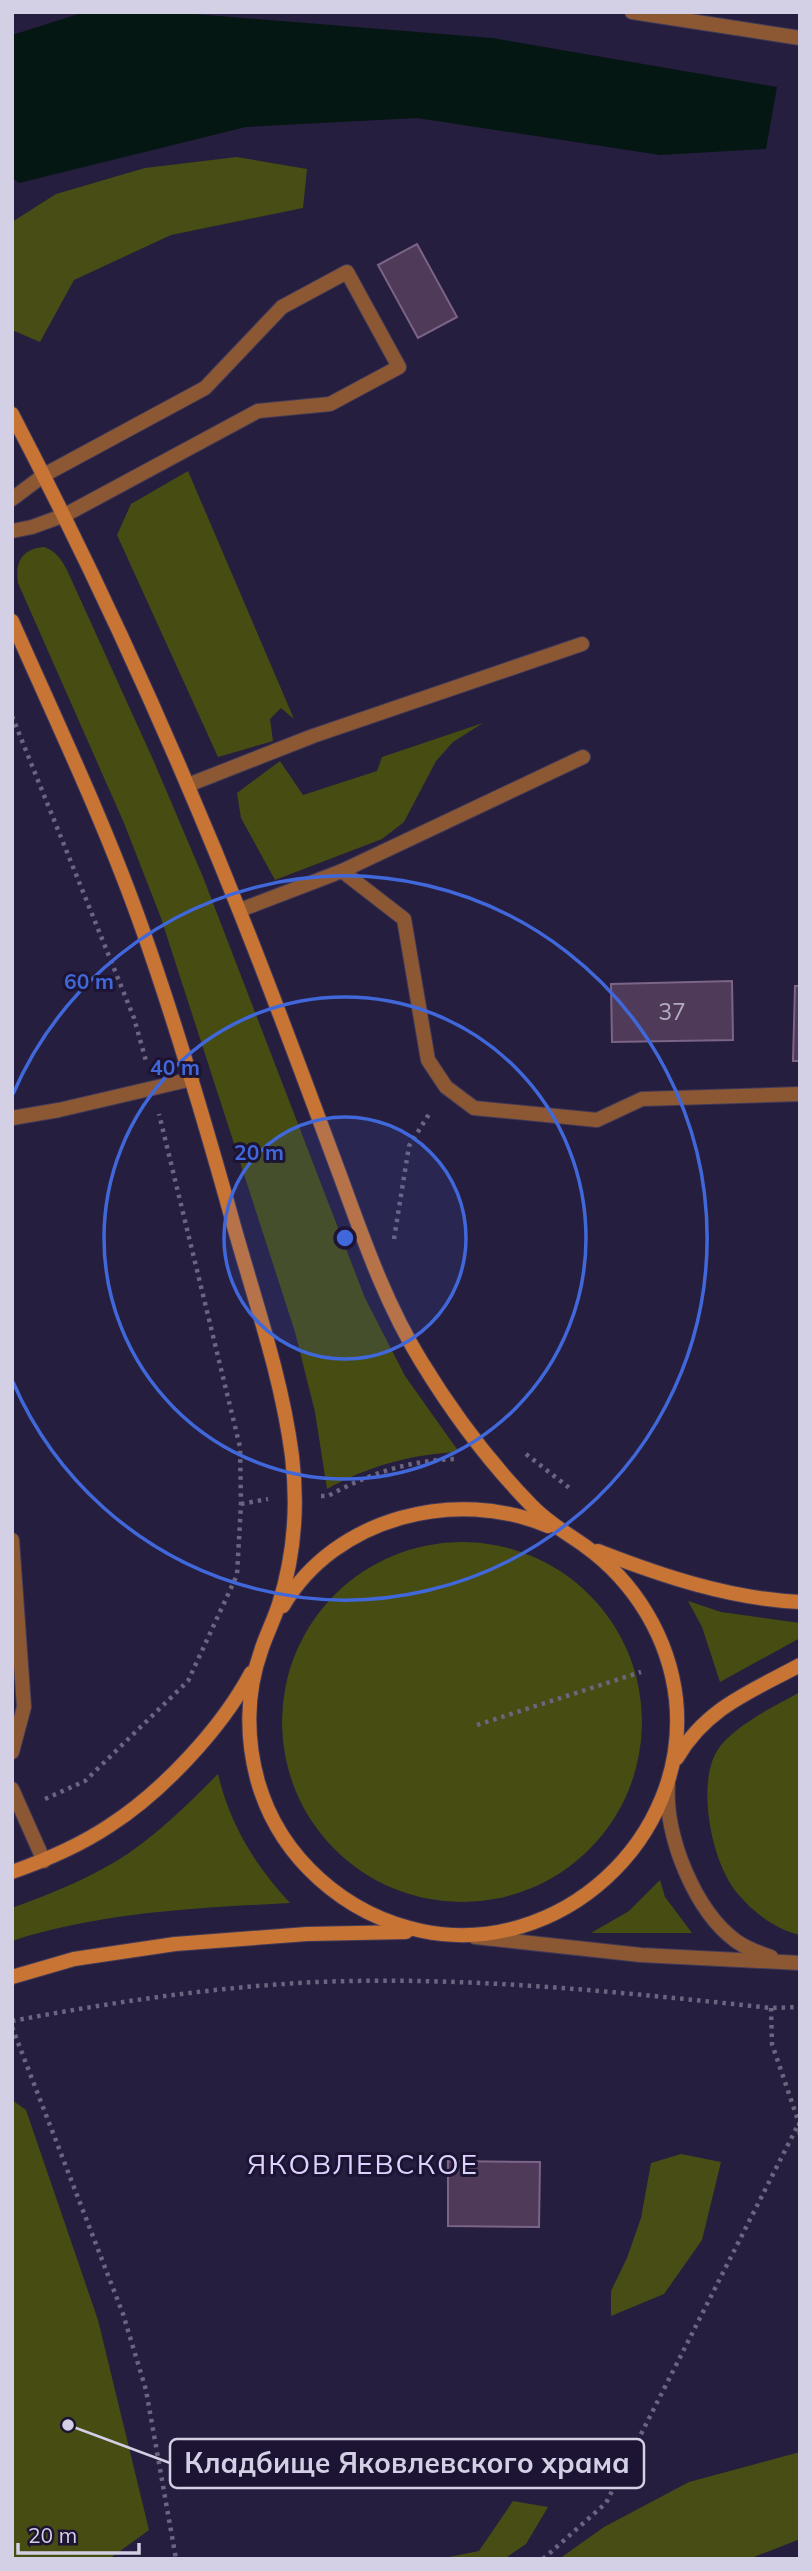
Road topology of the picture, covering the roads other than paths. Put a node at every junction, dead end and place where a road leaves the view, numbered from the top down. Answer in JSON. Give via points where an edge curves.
{"nodes":[{"id":1,"x":632,"y":12,"type":"edge"},
{"id":2,"x":800,"y":38,"type":"edge"},
{"id":3,"x":12,"y":414,"type":"edge"},
{"id":4,"x":44,"y":475,"type":"junction"},
{"id":5,"x":12,"y":499,"type":"edge"},
{"id":6,"x":65,"y":515,"type":"junction"},
{"id":7,"x":12,"y":531,"type":"edge"},
{"id":8,"x":12,"y":621,"type":"edge"},
{"id":9,"x":582,"y":644,"type":"dead end"},
{"id":10,"x":583,"y":757,"type":"dead end"},
{"id":11,"x":188,"y":785,"type":"junction"},
{"id":12,"x":342,"y":871,"type":"junction"},
{"id":13,"x":240,"y":910,"type":"junction"},
{"id":14,"x":192,"y":1079,"type":"junction"},
{"id":15,"x":800,"y":1094,"type":"edge"},
{"id":16,"x":12,"y":1118,"type":"edge"},
{"id":17,"x":567,"y":1534,"type":"junction"},
{"id":18,"x":12,"y":1540,"type":"edge"},
{"id":19,"x":587,"y":1547,"type":"junction"},
{"id":20,"x":800,"y":1602,"type":"edge"},
{"id":21,"x":270,"y":1629,"type":"junction"},
{"id":22,"x":260,"y":1653,"type":"junction"},
{"id":23,"x":800,"y":1665,"type":"edge"},
{"id":24,"x":12,"y":1752,"type":"edge"},
{"id":25,"x":672,"y":1766,"type":"junction"},
{"id":26,"x":668,"y":1782,"type":"junction"},
{"id":27,"x":12,"y":1789,"type":"edge"},
{"id":28,"x":44,"y":1861,"type":"junction"},
{"id":29,"x":12,"y":1872,"type":"edge"},
{"id":30,"x":432,"y":1933,"type":"junction"},
{"id":31,"x":460,"y":1935,"type":"junction"},
{"id":32,"x":800,"y":1962,"type":"edge"},
{"id":33,"x":12,"y":1977,"type":"edge"}],
"edges":[{"from":1,"to":2,"type":"street"},
{"from":3,"to":4,"type":"main road"},
{"from":4,"to":5,"type":"street"},
{"from":4,"to":6,"type":"main road"},
{"from":4,"to":6,"type":"street","via":[[205,388],[282,307],[347,272],[399,367],[330,404],[258,411]]},
{"from":6,"to":7,"type":"street"},
{"from":6,"to":11,"type":"main road"},
{"from":8,"to":14,"type":"main road","via":[[105,831]]},
{"from":9,"to":11,"type":"street","via":[[313,736]]},
{"from":10,"to":12,"type":"street"},
{"from":11,"to":13,"type":"main road"},
{"from":12,"to":13,"type":"street"},
{"from":12,"to":15,"type":"street","via":[[404,919],[428,1060],[446,1087],[474,1108],[597,1120],[642,1099]]},
{"from":13,"to":17,"type":"main road","via":[[384,1290],[423,1364],[480,1446],[534,1508]]},
{"from":14,"to":16,"type":"street"},
{"from":14,"to":21,"type":"main road","via":[[277,1379],[291,1448],[295,1493],[289,1561]]},
{"from":17,"to":19,"type":"main road"},
{"from":17,"to":21,"type":"main road","via":[[490,1510],[450,1508],[405,1516],[368,1530],[335,1550],[306,1576]]},
{"from":18,"to":24,"type":"street","via":[[24,1707]]},
{"from":19,"to":20,"type":"main road","via":[[720,1590]]},
{"from":19,"to":25,"type":"main road","via":[[637,1597],[669,1663],[677,1734]]},
{"from":21,"to":22,"type":"main road"},
{"from":22,"to":28,"type":"main road","via":[[237,1698],[196,1750],[111,1826]]},
{"from":22,"to":30,"type":"main road","via":[[252,1683],[251,1753],[259,1789],[275,1824],[317,1879],[352,1905],[393,1924]]},
{"from":23,"to":25,"type":"main road","via":[[716,1711],[700,1725]]},
{"from":25,"to":26,"type":"main road"},
{"from":26,"to":31,"type":"main road","via":[[646,1832],[602,1884],[540,1921],[505,1931]]},
{"from":26,"to":32,"type":"street","via":[[675,1837],[692,1885],[706,1908],[721,1927],[751,1950]]},
{"from":27,"to":28,"type":"street"},
{"from":28,"to":29,"type":"main road"},
{"from":30,"to":31,"type":"main road"},
{"from":30,"to":33,"type":"main road","via":[[307,1934],[175,1944],[74,1959]]},
{"from":31,"to":32,"type":"street","via":[[641,1955]]}]}
